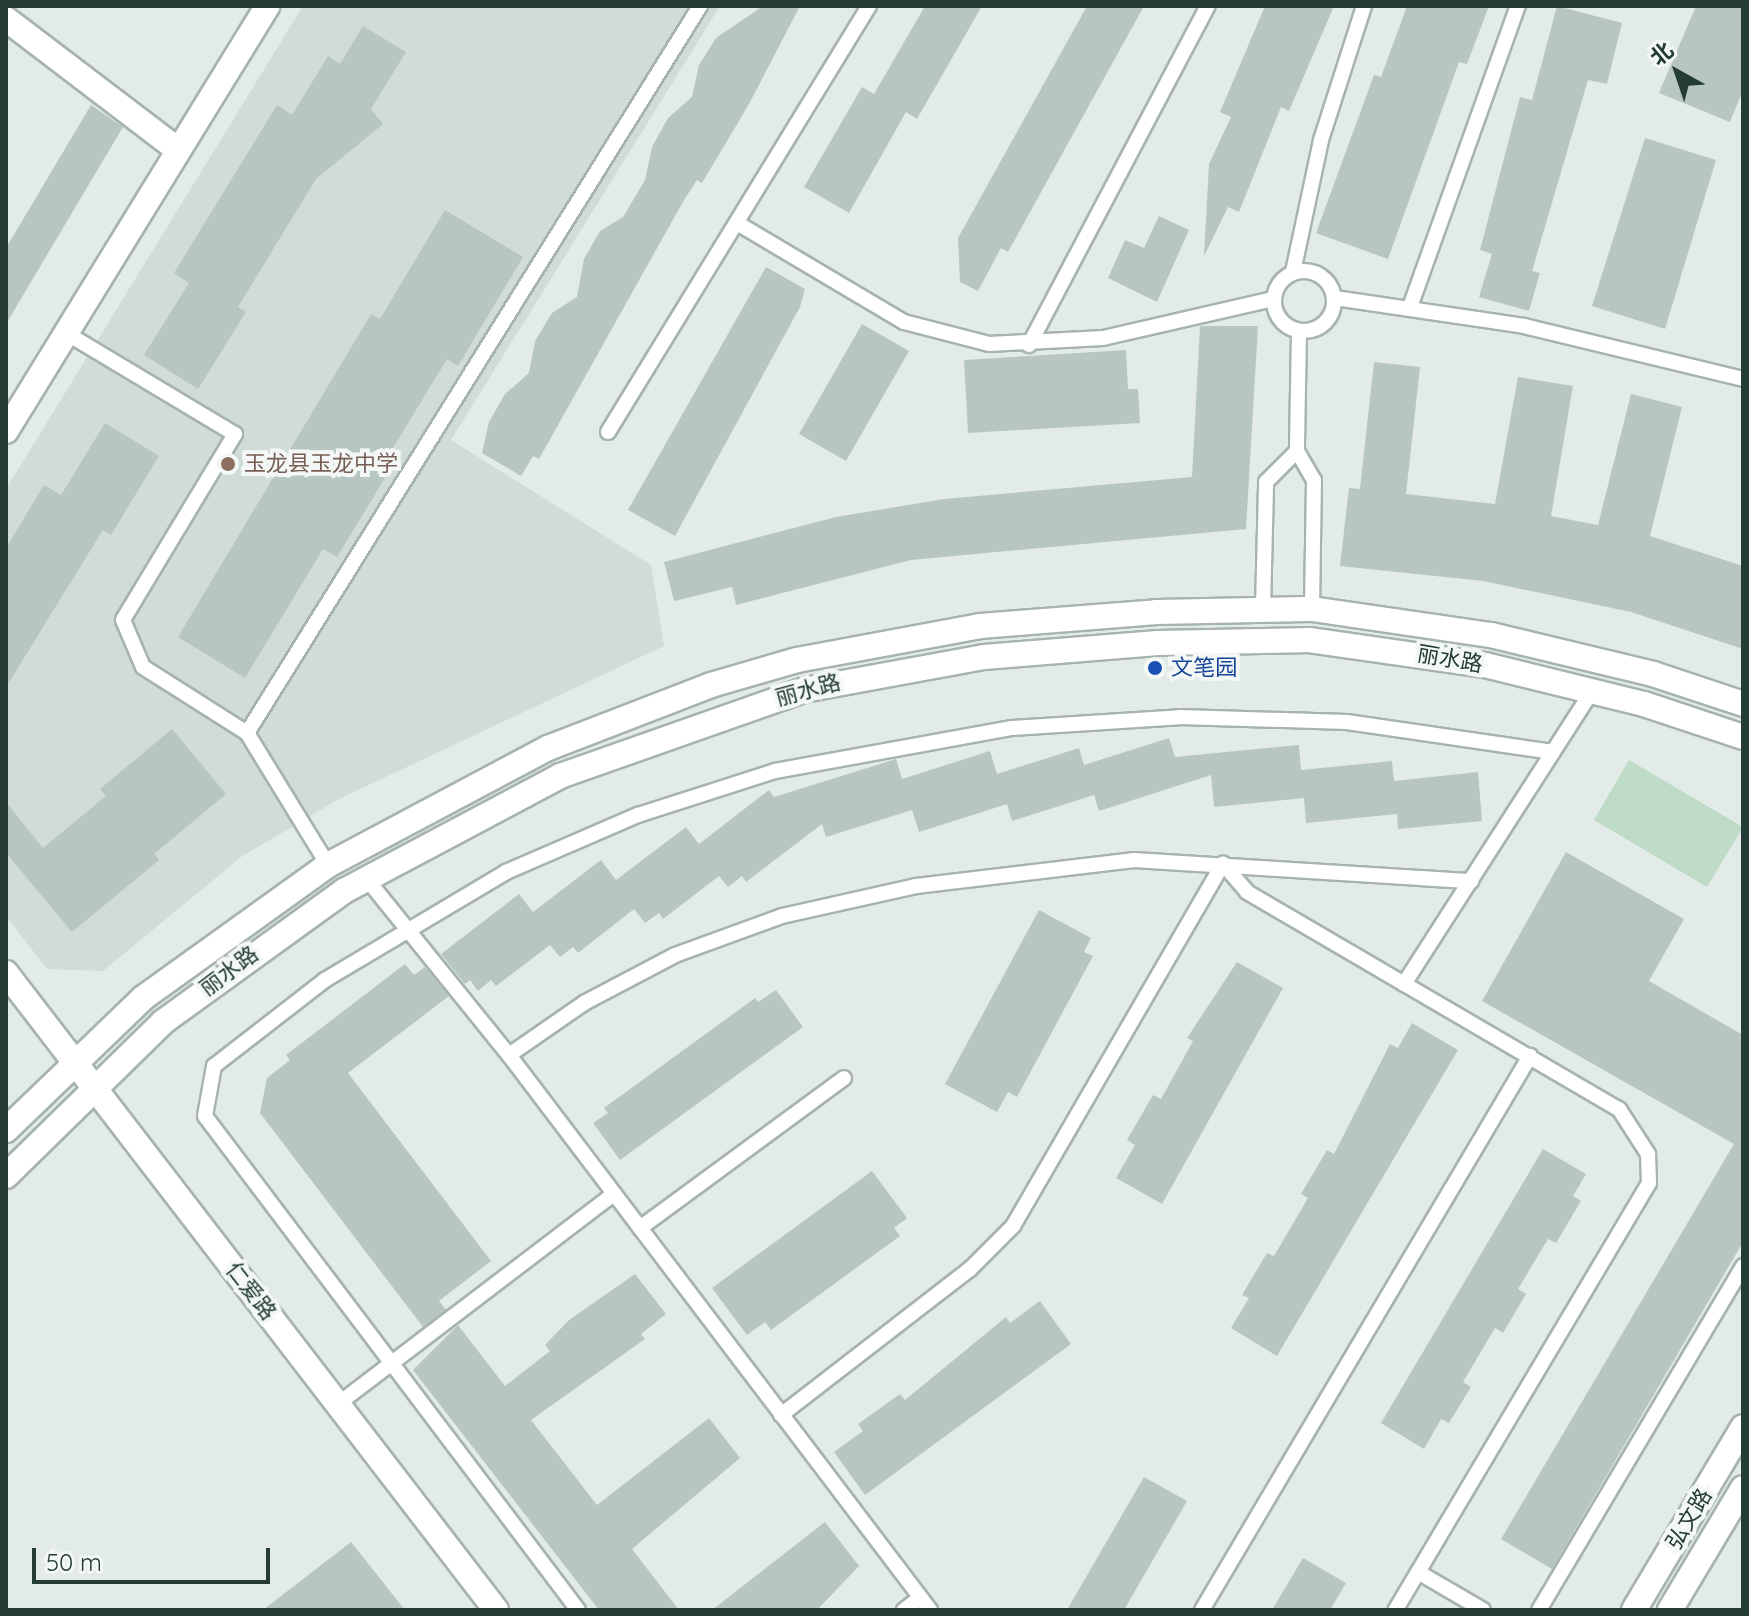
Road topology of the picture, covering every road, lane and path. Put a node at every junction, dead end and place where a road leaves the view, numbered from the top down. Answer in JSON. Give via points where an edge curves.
{"nodes":[{"id":1,"x":267,"y":6,"type":"edge"},
{"id":2,"x":700,"y":6,"type":"edge"},
{"id":3,"x":869,"y":6,"type":"edge"},
{"id":4,"x":1208,"y":6,"type":"edge"},
{"id":5,"x":1364,"y":6,"type":"edge"},
{"id":6,"x":1518,"y":6,"type":"edge"},
{"id":7,"x":6,"y":19,"type":"edge"},
{"id":8,"x":178,"y":150,"type":"junction"},
{"id":9,"x":737,"y":223,"type":"junction"},
{"id":10,"x":1293,"y":272,"type":"junction"},
{"id":11,"x":1335,"y":298,"type":"junction"},
{"id":12,"x":1273,"y":299,"type":"junction"},
{"id":13,"x":1410,"y":307,"type":"junction"},
{"id":14,"x":1299,"y":331,"type":"junction"},
{"id":15,"x":66,"y":333,"type":"junction"},
{"id":16,"x":1029,"y":345,"type":"junction"},
{"id":17,"x":1743,"y":379,"type":"edge"},
{"id":18,"x":6,"y":431,"type":"edge"},
{"id":19,"x":608,"y":432,"type":"dead end"},
{"id":20,"x":1297,"y":451,"type":"junction"},
{"id":21,"x":1263,"y":609,"type":"junction"},
{"id":22,"x":1312,"y":609,"type":"junction"},
{"id":23,"x":1593,"y":690,"type":"junction"},
{"id":24,"x":1743,"y":704,"type":"edge"},
{"id":25,"x":247,"y":733,"type":"junction"},
{"id":26,"x":1743,"y":737,"type":"edge"},
{"id":27,"x":1553,"y":752,"type":"junction"},
{"id":28,"x":1223,"y":864,"type":"junction"},
{"id":29,"x":328,"y":865,"type":"junction"},
{"id":30,"x":366,"y":878,"type":"junction"},
{"id":31,"x":1471,"y":881,"type":"junction"},
{"id":32,"x":406,"y":928,"type":"junction"},
{"id":33,"x":6,"y":973,"type":"edge"},
{"id":34,"x":1404,"y":984,"type":"junction"},
{"id":35,"x":509,"y":1055,"type":"junction"},
{"id":36,"x":1530,"y":1056,"type":"junction"},
{"id":37,"x":74,"y":1061,"type":"junction"},
{"id":38,"x":844,"y":1078,"type":"dead end"},
{"id":39,"x":93,"y":1086,"type":"junction"},
{"id":40,"x":6,"y":1130,"type":"edge"},
{"id":41,"x":6,"y":1176,"type":"edge"},
{"id":42,"x":614,"y":1194,"type":"junction"},
{"id":43,"x":640,"y":1228,"type":"junction"},
{"id":44,"x":1743,"y":1266,"type":"edge"},
{"id":45,"x":392,"y":1363,"type":"junction"},
{"id":46,"x":338,"y":1404,"type":"junction"},
{"id":47,"x":781,"y":1415,"type":"junction"},
{"id":48,"x":1743,"y":1427,"type":"edge"},
{"id":49,"x":1743,"y":1488,"type":"edge"},
{"id":50,"x":1418,"y":1572,"type":"junction"},
{"id":51,"x":920,"y":1598,"type":"junction"},
{"id":52,"x":496,"y":1610,"type":"edge"},
{"id":53,"x":578,"y":1610,"type":"edge"},
{"id":54,"x":904,"y":1610,"type":"edge"},
{"id":55,"x":930,"y":1610,"type":"edge"},
{"id":56,"x":1202,"y":1610,"type":"edge"},
{"id":57,"x":1395,"y":1610,"type":"edge"},
{"id":58,"x":1483,"y":1610,"type":"edge"},
{"id":59,"x":1539,"y":1610,"type":"edge"},
{"id":60,"x":1634,"y":1610,"type":"edge"},
{"id":61,"x":1670,"y":1610,"type":"edge"}],
"edges":[{"from":1,"to":8,"type":"street"},
{"from":2,"to":25,"type":"lane"},
{"from":3,"to":9,"type":"lane"},
{"from":4,"to":16,"type":"lane"},
{"from":5,"to":10,"type":"lane","via":[[1321,140]]},
{"from":6,"to":13,"type":"lane"},
{"from":7,"to":8,"type":"street"},
{"from":8,"to":15,"type":"street"},
{"from":9,"to":16,"type":"lane","via":[[904,322],[956,339]]},
{"from":9,"to":19,"type":"lane"},
{"from":10,"to":11,"type":"lane","via":[[1324,277]]},
{"from":10,"to":12,"type":"lane"},
{"from":11,"to":13,"type":"lane"},
{"from":11,"to":14,"type":"lane","via":[[1327,321]]},
{"from":12,"to":14,"type":"lane","via":[[1282,323]]},
{"from":12,"to":16,"type":"lane","via":[[1103,338]]},
{"from":13,"to":17,"type":"lane","via":[[1582,338]]},
{"from":14,"to":20,"type":"lane"},
{"from":15,"to":18,"type":"street"},
{"from":15,"to":25,"type":"lane","via":[[235,434],[123,620],[143,667]]},
{"from":20,"to":21,"type":"lane","via":[[1266,482]]},
{"from":20,"to":22,"type":"lane","via":[[1314,480]]},
{"from":21,"to":22,"type":"street","name":"丽水路"},
{"from":21,"to":29,"type":"street","name":"丽水路","via":[[980,626],[797,660],[628,714],[548,748]]},
{"from":22,"to":24,"type":"street","name":"丽水路","via":[[1520,641]]},
{"from":23,"to":26,"type":"street","name":"丽水路"},
{"from":23,"to":27,"type":"lane"},
{"from":23,"to":30,"type":"street","name":"丽水路","via":[[1485,665],[1309,640],[1081,647],[889,670],[777,698],[639,743],[483,813]]},
{"from":25,"to":29,"type":"lane"},
{"from":27,"to":31,"type":"lane"},
{"from":27,"to":32,"type":"lane","via":[[1431,731],[1264,717],[1095,720],[928,739],[775,771],[638,815],[506,872]]},
{"from":28,"to":31,"type":"lane"},
{"from":28,"to":34,"type":"lane","via":[[1247,892]]},
{"from":28,"to":35,"type":"lane","via":[[1075,863],[916,886],[782,916],[624,980]]},
{"from":28,"to":47,"type":"lane","via":[[1013,1226],[970,1269]]},
{"from":29,"to":37,"type":"street","name":"丽水路","via":[[202,951]]},
{"from":30,"to":32,"type":"lane"},
{"from":30,"to":39,"type":"street","name":"丽水路","via":[[221,975]]},
{"from":31,"to":34,"type":"lane"},
{"from":32,"to":35,"type":"lane"},
{"from":32,"to":45,"type":"lane","via":[[325,980],[214,1066],[205,1116]]},
{"from":33,"to":37,"type":"street","name":"仁爱路"},
{"from":34,"to":36,"type":"lane"},
{"from":35,"to":42,"type":"lane"},
{"from":36,"to":50,"type":"lane","via":[[1619,1109],[1644,1141],[1649,1183]]},
{"from":36,"to":56,"type":"lane"},
{"from":37,"to":39,"type":"street","name":"仁爱路"},
{"from":37,"to":40,"type":"street","name":"丽水路"},
{"from":38,"to":43,"type":"lane"},
{"from":39,"to":41,"type":"street","name":"丽水路"},
{"from":39,"to":46,"type":"street","name":"仁爱路"},
{"from":42,"to":43,"type":"lane"},
{"from":42,"to":45,"type":"lane"},
{"from":43,"to":47,"type":"lane"},
{"from":44,"to":59,"type":"lane"},
{"from":45,"to":46,"type":"lane"},
{"from":45,"to":53,"type":"lane"},
{"from":46,"to":52,"type":"street","name":"仁爱路"},
{"from":47,"to":51,"type":"lane"},
{"from":48,"to":60,"type":"street","name":"弘文路"},
{"from":49,"to":61,"type":"street","name":"弘文路"},
{"from":50,"to":57,"type":"lane"},
{"from":50,"to":58,"type":"lane"},
{"from":51,"to":54,"type":"lane"},
{"from":51,"to":55,"type":"lane"}]}
